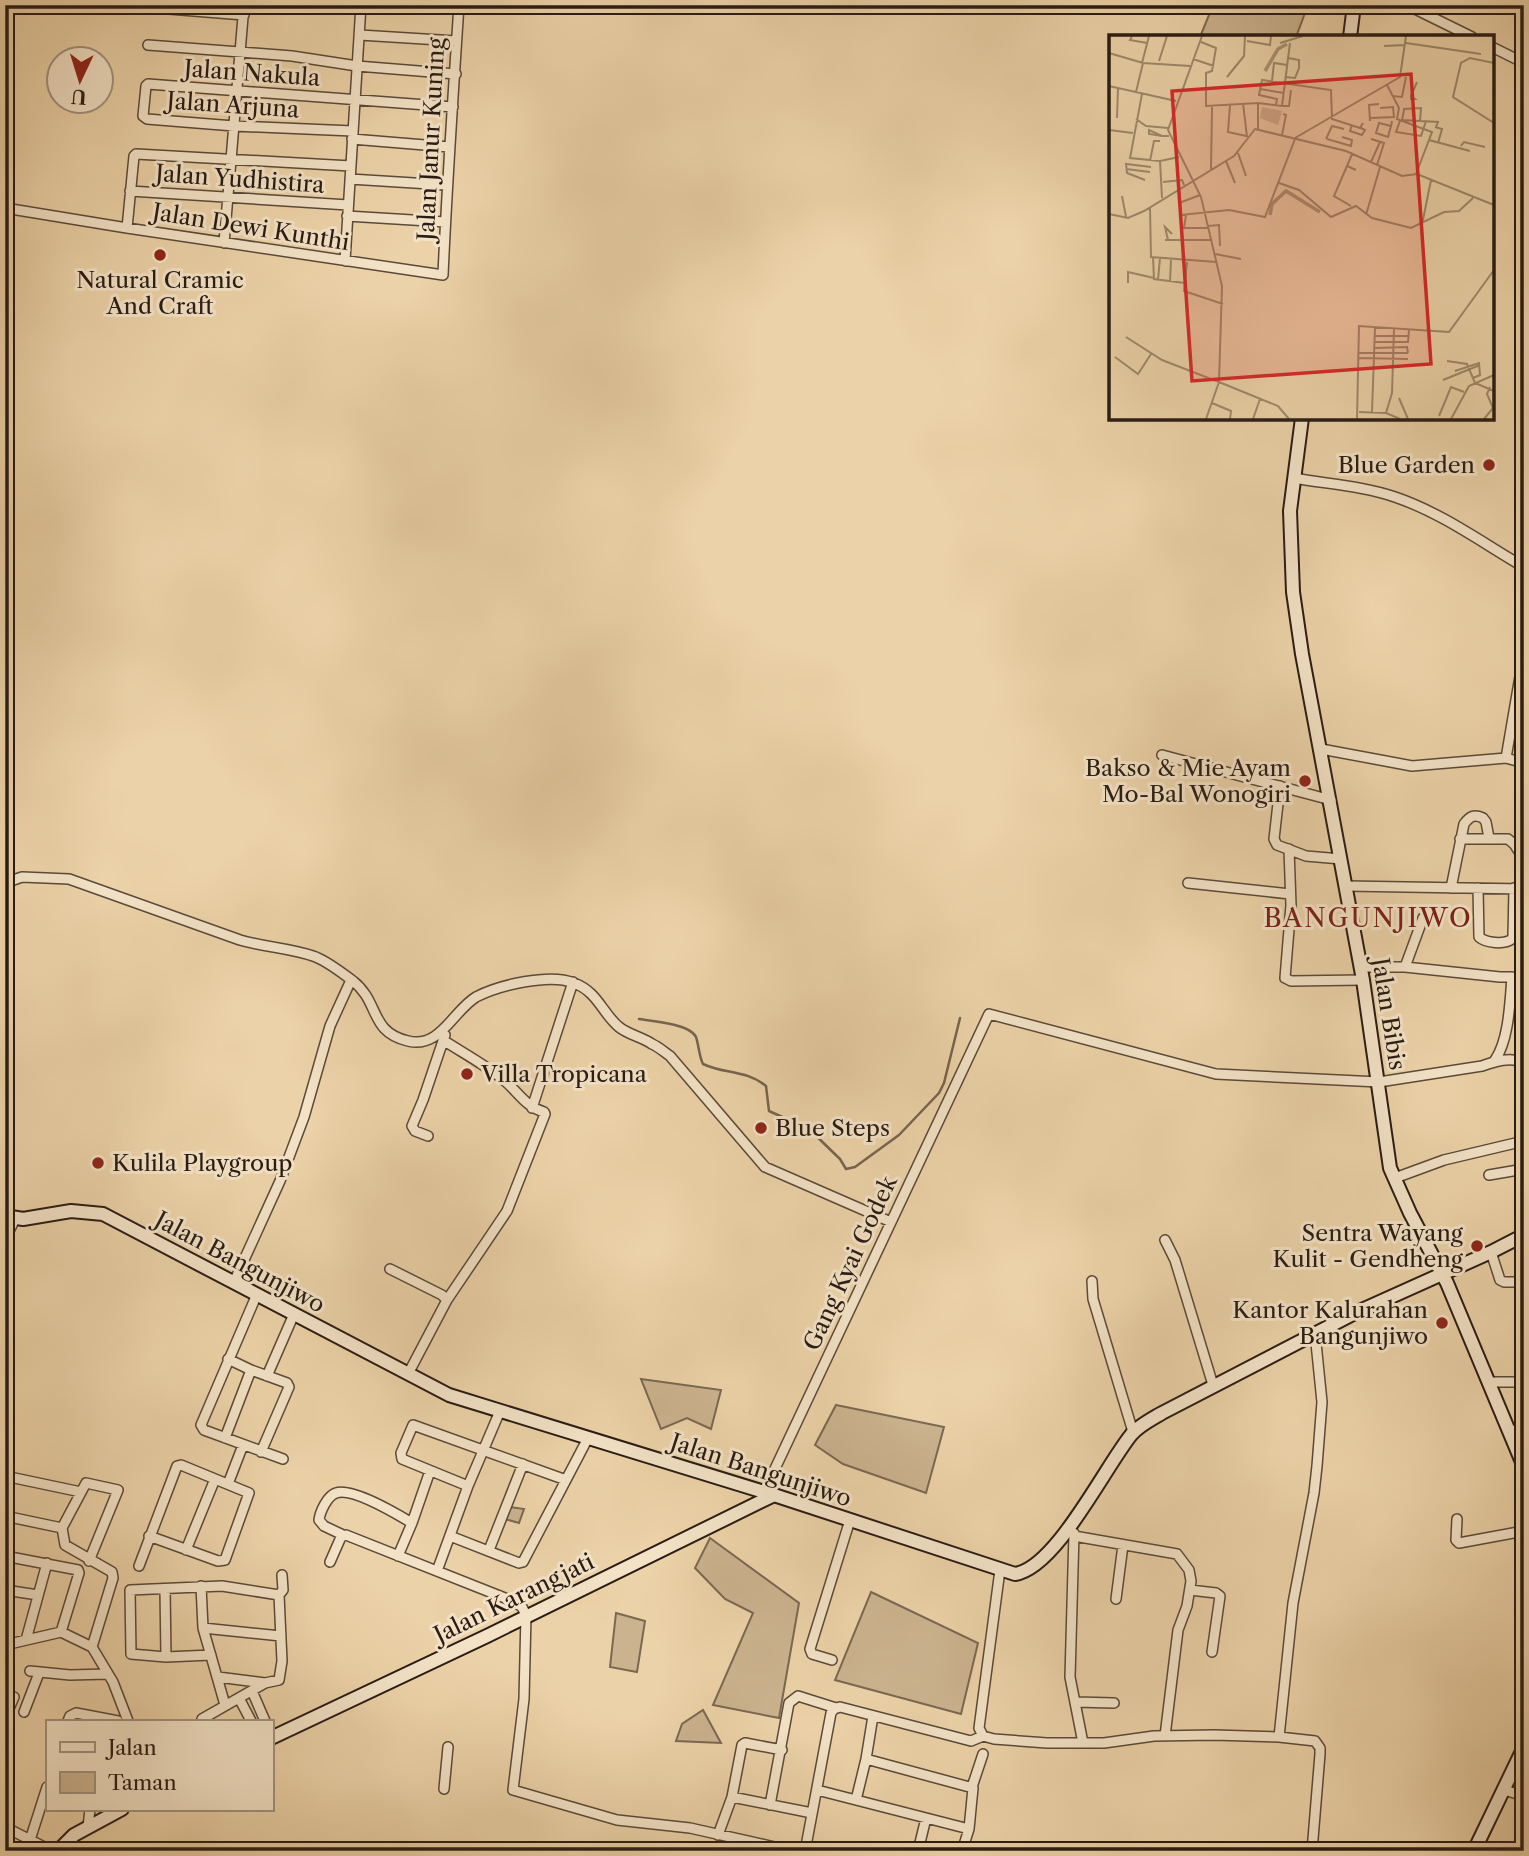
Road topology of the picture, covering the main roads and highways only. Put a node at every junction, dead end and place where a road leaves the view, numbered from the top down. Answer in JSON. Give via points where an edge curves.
{"nodes":[{"id":1,"x":1354,"y":5,"type":"edge"},
{"id":2,"x":1350,"y":35,"type":"edge"},
{"id":3,"x":1302,"y":420,"type":"edge"},
{"id":4,"x":10,"y":1217,"type":"edge"},
{"id":5,"x":1524,"y":1235,"type":"edge"},
{"id":6,"x":1443,"y":1274,"type":"junction"},
{"id":7,"x":1524,"y":1467,"type":"edge"},
{"id":8,"x":769,"y":1494,"type":"junction"},
{"id":9,"x":273,"y":1736,"type":"edge"},
{"id":10,"x":1524,"y":1747,"type":"edge"},
{"id":11,"x":118,"y":1811,"type":"edge"},
{"id":12,"x":58,"y":1851,"type":"edge"},
{"id":13,"x":1474,"y":1851,"type":"edge"}],
"edges":[{"from":1,"to":2,"type":"main road"},
{"from":3,"to":6,"type":"main road","name":"Jalan Bibis","via":[[1290,511],[1293,592],[1302,654],[1362,974],[1391,1168]]},
{"from":4,"to":8,"type":"main road","name":"Jalan Bangunjiwo","via":[[71,1211],[103,1214],[449,1395]]},
{"from":5,"to":6,"type":"main road","name":"Jalan Bangunjiwo"},
{"from":6,"to":7,"type":"main road","name":"Jalan Bibis"},
{"from":6,"to":8,"type":"main road","name":"Jalan Bangunjiwo","via":[[1315,1333],[1161,1413],[1133,1433],[1074,1520],[1034,1567],[1015,1574]]},
{"from":8,"to":9,"type":"main road","name":"Jalan Karangjati"},
{"from":10,"to":13,"type":"main road"},
{"from":11,"to":12,"type":"main road","via":[[68,1839]]}]}
